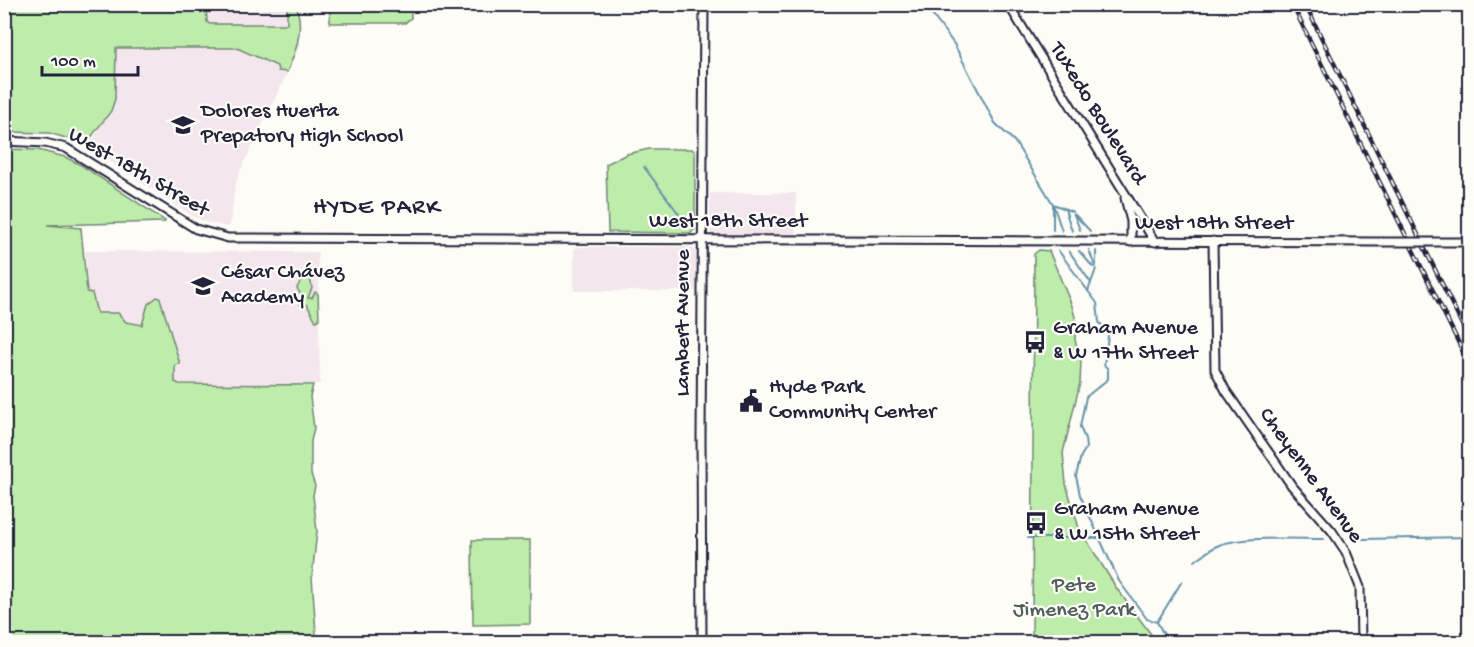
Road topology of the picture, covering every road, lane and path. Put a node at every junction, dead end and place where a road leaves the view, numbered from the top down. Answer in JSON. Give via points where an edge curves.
{"nodes":[{"id":1,"x":704,"y":4,"type":"edge"},
{"id":2,"x":1008,"y":4,"type":"edge"},
{"id":3,"x":7,"y":142,"type":"edge"},
{"id":4,"x":1123,"y":192,"type":"junction"},
{"id":5,"x":703,"y":240,"type":"junction"},
{"id":6,"x":1131,"y":242,"type":"junction"},
{"id":7,"x":1155,"y":242,"type":"junction"},
{"id":8,"x":1213,"y":242,"type":"junction"},
{"id":9,"x":1470,"y":242,"type":"edge"},
{"id":10,"x":702,"y":642,"type":"edge"},
{"id":11,"x":1361,"y":642,"type":"edge"}],
"edges":[{"from":1,"to":5,"type":"street","name":"Lambert Avenue"},
{"from":2,"to":4,"type":"street","name":"Tuxedo Boulevard"},
{"from":3,"to":5,"type":"street","name":"West 18th Street","via":[[66,148],[196,229],[228,238]]},
{"from":4,"to":6,"type":"street","via":[[1130,215]]},
{"from":4,"to":7,"type":"street","name":"Tuxedo Boulevard"},
{"from":5,"to":6,"type":"street","name":"West 18th Street"},
{"from":5,"to":10,"type":"street","name":"Lambert Avenue"},
{"from":6,"to":7,"type":"street","name":"West 18th Street"},
{"from":7,"to":8,"type":"street","name":"West 18th Street"},
{"from":8,"to":9,"type":"street","name":"West 18th Street","bridge":true},
{"from":8,"to":11,"type":"street","name":"Cheyenne Avenue","via":[[1215,370],[1292,486],[1346,552],[1360,587]]}]}
